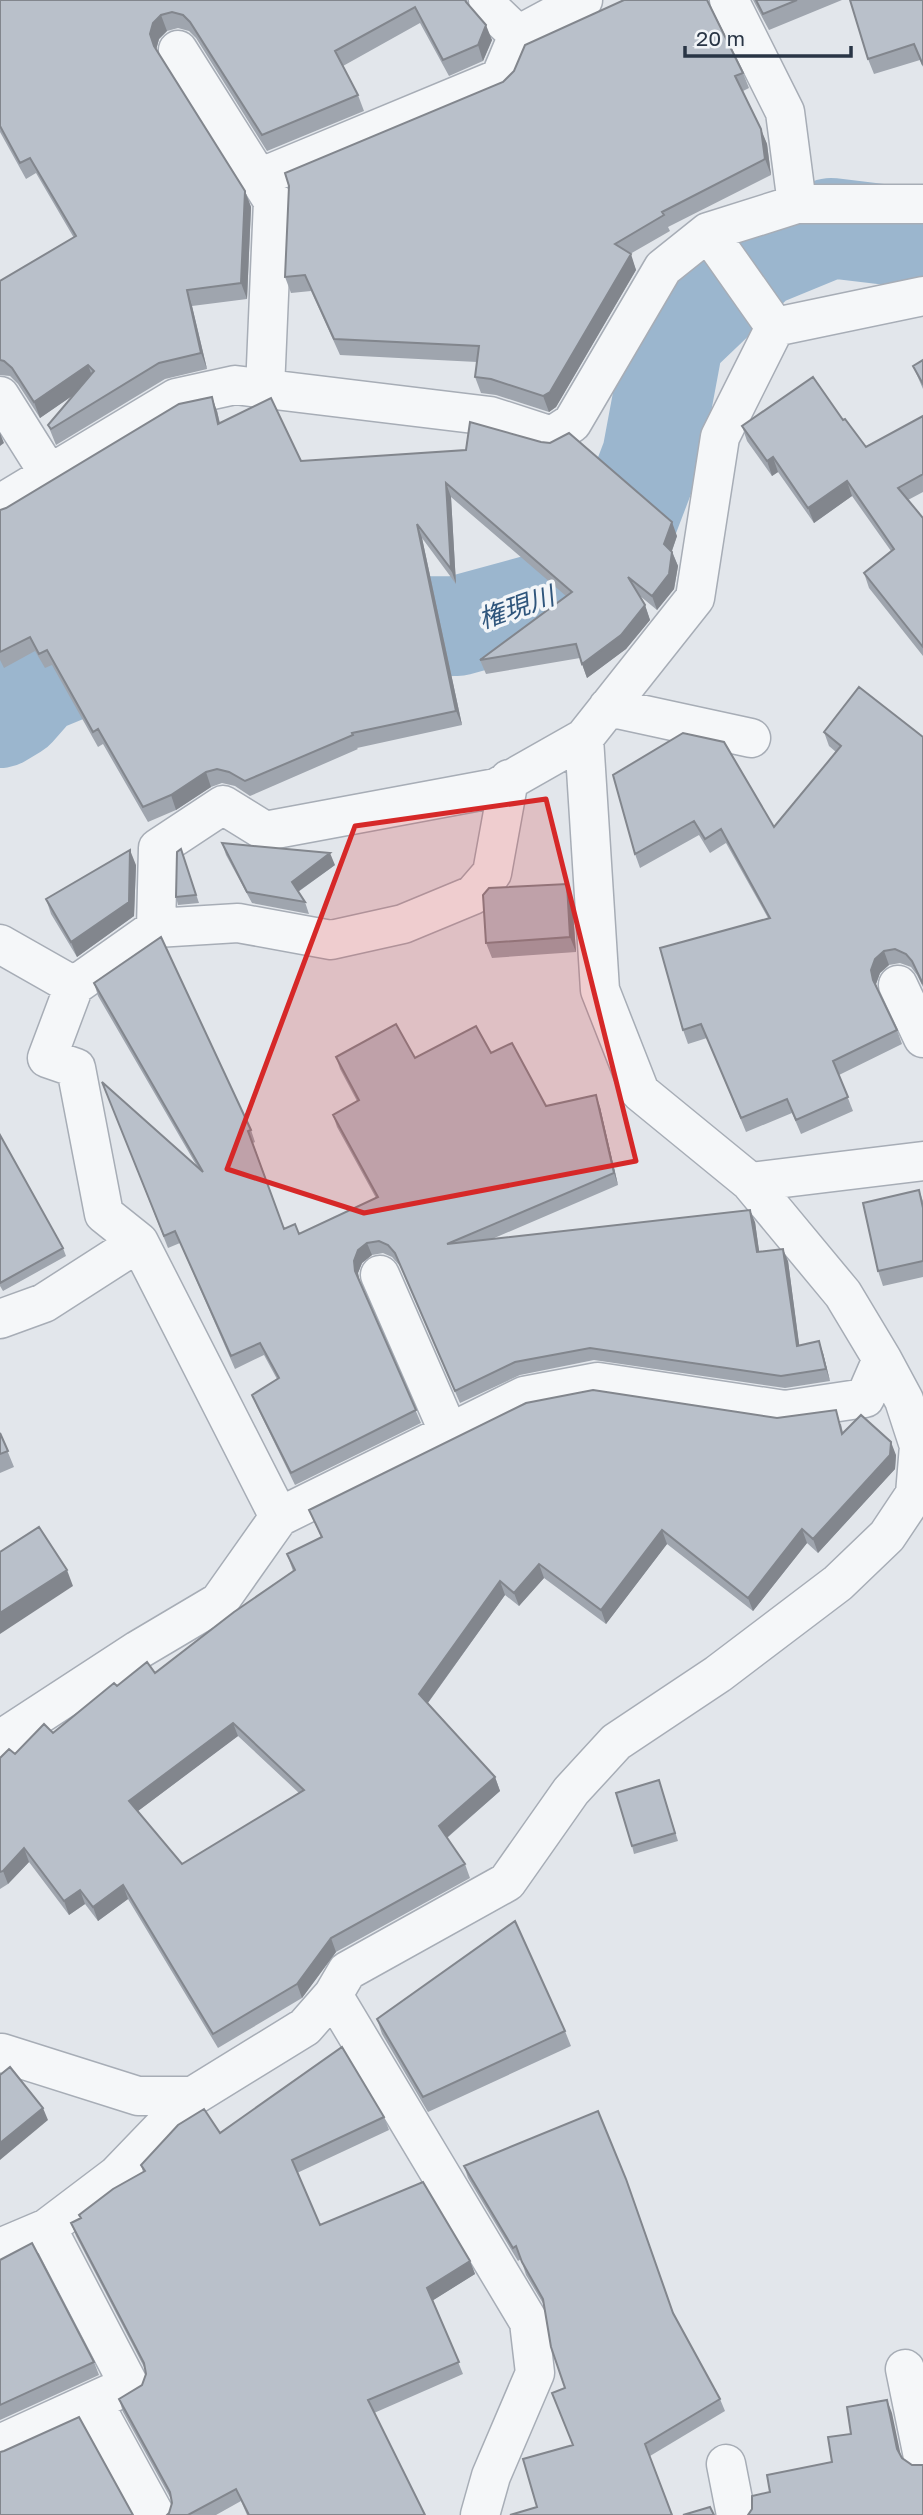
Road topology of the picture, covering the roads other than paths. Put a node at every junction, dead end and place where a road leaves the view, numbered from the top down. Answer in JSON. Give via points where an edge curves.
{"nodes":[{"id":1,"x":488,"y":0,"type":"edge"},
{"id":2,"x":583,"y":0,"type":"edge"},
{"id":3,"x":729,"y":0,"type":"edge"},
{"id":4,"x":518,"y":36,"type":"junction"},
{"id":5,"x":178,"y":50,"type":"dead end"},
{"id":6,"x":259,"y":178,"type":"junction"},
{"id":7,"x":797,"y":204,"type":"junction"},
{"id":8,"x":923,"y":204,"type":"edge"},
{"id":9,"x":718,"y":247,"type":"junction"},
{"id":10,"x":923,"y":296,"type":"edge"},
{"id":11,"x":767,"y":315,"type":"junction"},
{"id":12,"x":265,"y":389,"type":"junction"},
{"id":13,"x":0,"y":396,"type":"edge"},
{"id":14,"x":49,"y":474,"type":"junction"},
{"id":15,"x":0,"y":504,"type":"edge"},
{"id":16,"x":608,"y":707,"type":"junction"},
{"id":17,"x":583,"y":738,"type":"junction"},
{"id":18,"x":751,"y":738,"type":"dead end"},
{"id":19,"x":509,"y":779,"type":"junction"},
{"id":20,"x":156,"y":928,"type":"junction"},
{"id":21,"x":0,"y":944,"type":"edge"},
{"id":22,"x":898,"y":985,"type":"dead end"},
{"id":23,"x":74,"y":986,"type":"junction"},
{"id":24,"x":923,"y":1038,"type":"edge"},
{"id":25,"x":923,"y":1161,"type":"edge"},
{"id":26,"x":750,"y":1182,"type":"junction"},
{"id":27,"x":139,"y":1242,"type":"junction"},
{"id":28,"x":380,"y":1275,"type":"dead end"},
{"id":29,"x":0,"y":1319,"type":"edge"},
{"id":30,"x":882,"y":1359,"type":"junction"},
{"id":31,"x":449,"y":1433,"type":"junction"},
{"id":32,"x":279,"y":1517,"type":"junction"},
{"id":33,"x":0,"y":1740,"type":"edge"},
{"id":34,"x":333,"y":1996,"type":"junction"},
{"id":35,"x":2,"y":2053,"type":"dead end"},
{"id":36,"x":193,"y":2096,"type":"junction"},
{"id":37,"x":47,"y":2228,"type":"junction"},
{"id":38,"x":0,"y":2248,"type":"edge"},
{"id":39,"x":905,"y":2370,"type":"dead end"},
{"id":40,"x":93,"y":2402,"type":"junction"},
{"id":41,"x":0,"y":2444,"type":"edge"},
{"id":42,"x":923,"y":2457,"type":"edge"},
{"id":43,"x":726,"y":2464,"type":"dead end"},
{"id":44,"x":155,"y":2515,"type":"edge"},
{"id":45,"x":480,"y":2515,"type":"edge"},
{"id":46,"x":736,"y":2515,"type":"edge"}],
"edges":[{"from":1,"to":4,"type":"street"},
{"from":2,"to":4,"type":"street"},
{"from":3,"to":7,"type":"street","via":[[785,112]]},
{"from":4,"to":6,"type":"street","via":[[500,78]]},
{"from":5,"to":6,"type":"street"},
{"from":6,"to":12,"type":"street","via":[[273,201]]},
{"from":7,"to":8,"type":"street"},
{"from":7,"to":9,"type":"street"},
{"from":9,"to":11,"type":"street"},
{"from":9,"to":12,"type":"street","via":[[663,268],[572,423],[552,436],[490,416]]},
{"from":10,"to":11,"type":"street"},
{"from":11,"to":16,"type":"street","via":[[720,437],[695,598]]},
{"from":12,"to":14,"type":"street","via":[[235,385],[176,398]]},
{"from":13,"to":14,"type":"street"},
{"from":14,"to":15,"type":"street"},
{"from":16,"to":17,"type":"street"},
{"from":16,"to":18,"type":"street"},
{"from":17,"to":19,"type":"street"},
{"from":17,"to":26,"type":"street","via":[[600,990],[640,1093]]},
{"from":19,"to":20,"type":"street","via":[[492,873],[474,895],[402,924],[331,940],[239,923]]},
{"from":19,"to":20,"type":"street","via":[[496,788],[265,831],[223,805],[158,848]]},
{"from":20,"to":23,"type":"street"},
{"from":21,"to":23,"type":"street"},
{"from":22,"to":24,"type":"street"},
{"from":23,"to":27,"type":"street","via":[[47,1058],[76,1068],[104,1214]]},
{"from":25,"to":26,"type":"street"},
{"from":26,"to":30,"type":"street","via":[[843,1294]]},
{"from":27,"to":29,"type":"street","via":[[44,1303]]},
{"from":27,"to":32,"type":"street"},
{"from":28,"to":31,"type":"street"},
{"from":30,"to":31,"type":"street","via":[[865,1398],[785,1410],[597,1382],[524,1396]]},
{"from":30,"to":34,"type":"street","via":[[904,1400],[919,1446],[915,1494],[887,1536],[838,1583],[718,1674],[616,1742],[571,1791],[507,1882],[347,1971]]},
{"from":31,"to":32,"type":"street"},
{"from":32,"to":33,"type":"street","via":[[219,1602]]},
{"from":34,"to":36,"type":"street","via":[[305,2026]]},
{"from":34,"to":45,"type":"street","via":[[529,2322],[535,2373],[491,2476]]},
{"from":35,"to":36,"type":"street","via":[[138,2096]]},
{"from":36,"to":37,"type":"street","via":[[117,2175]]},
{"from":37,"to":38,"type":"street"},
{"from":37,"to":40,"type":"street","via":[[129,2385]]},
{"from":39,"to":42,"type":"street"},
{"from":40,"to":41,"type":"street"},
{"from":40,"to":44,"type":"street"},
{"from":43,"to":46,"type":"street"}]}
